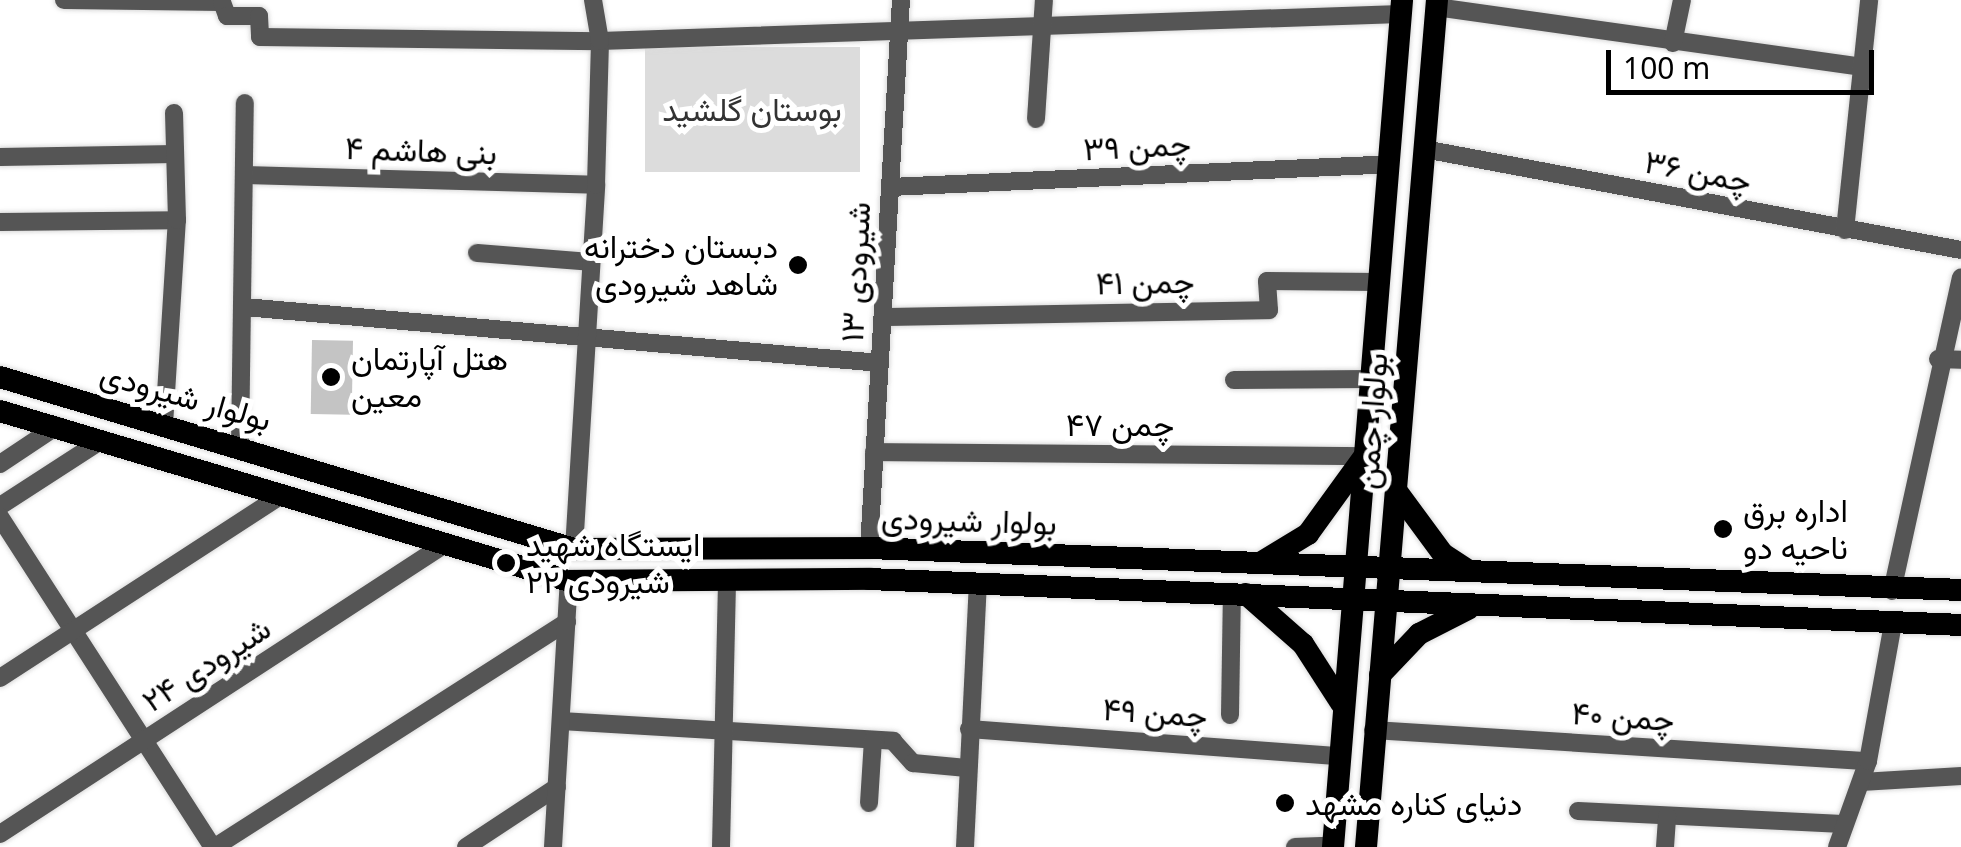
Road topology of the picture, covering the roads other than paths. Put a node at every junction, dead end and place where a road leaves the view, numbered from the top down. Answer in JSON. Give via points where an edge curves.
{"nodes":[{"id":1,"x":64,"y":0,"type":"edge"},
{"id":2,"x":594,"y":0,"type":"edge"},
{"id":3,"x":901,"y":0,"type":"edge"},
{"id":4,"x":1044,"y":0,"type":"edge"},
{"id":5,"x":1682,"y":0,"type":"edge"},
{"id":6,"x":1868,"y":0,"type":"edge"},
{"id":7,"x":1437,"y":4,"type":"edge"},
{"id":8,"x":1401,"y":7,"type":"edge"},
{"id":9,"x":1287,"y":9,"type":"edge"},
{"id":10,"x":1042,"y":25,"type":"junction"},
{"id":11,"x":900,"y":30,"type":"junction"},
{"id":12,"x":600,"y":41,"type":"junction"},
{"id":13,"x":1673,"y":42,"type":"junction"},
{"id":14,"x":1862,"y":67,"type":"junction"},
{"id":15,"x":245,"y":103,"type":"dead end"},
{"id":16,"x":174,"y":113,"type":"dead end"},
{"id":17,"x":1036,"y":119,"type":"dead end"},
{"id":18,"x":1424,"y":149,"type":"junction"},
{"id":19,"x":175,"y":154,"type":"junction"},
{"id":20,"x":0,"y":157,"type":"edge"},
{"id":21,"x":1388,"y":164,"type":"junction"},
{"id":22,"x":245,"y":175,"type":"junction"},
{"id":23,"x":596,"y":184,"type":"junction"},
{"id":24,"x":890,"y":187,"type":"junction"},
{"id":25,"x":177,"y":220,"type":"junction"},
{"id":26,"x":0,"y":222,"type":"edge"},
{"id":27,"x":1845,"y":230,"type":"junction"},
{"id":28,"x":1961,"y":250,"type":"edge"},
{"id":29,"x":477,"y":253,"type":"dead end"},
{"id":30,"x":592,"y":262,"type":"junction"},
{"id":31,"x":1961,"y":277,"type":"edge"},
{"id":32,"x":1378,"y":282,"type":"junction"},
{"id":33,"x":244,"y":307,"type":"junction"},
{"id":34,"x":882,"y":317,"type":"junction"},
{"id":35,"x":587,"y":334,"type":"junction"},
{"id":36,"x":1938,"y":360,"type":"junction"},
{"id":37,"x":1961,"y":360,"type":"edge"},
{"id":38,"x":880,"y":363,"type":"junction"},
{"id":39,"x":0,"y":378,"type":"edge"},
{"id":40,"x":1371,"y":379,"type":"junction"},
{"id":41,"x":1234,"y":380,"type":"dead end"},
{"id":42,"x":0,"y":411,"type":"edge"},
{"id":43,"x":164,"y":425,"type":"junction"},
{"id":44,"x":58,"y":426,"type":"junction"},
{"id":45,"x":102,"y":440,"type":"junction"},
{"id":46,"x":240,"y":446,"type":"junction"},
{"id":47,"x":874,"y":452,"type":"junction"},
{"id":48,"x":1365,"y":456,"type":"junction"},
{"id":49,"x":0,"y":464,"type":"edge"},
{"id":50,"x":1398,"y":493,"type":"junction"},
{"id":51,"x":282,"y":494,"type":"junction"},
{"id":52,"x":0,"y":506,"type":"edge"},
{"id":53,"x":0,"y":518,"type":"edge"},
{"id":54,"x":444,"y":544,"type":"junction"},
{"id":55,"x":869,"y":548,"type":"junction"},
{"id":56,"x":574,"y":549,"type":"junction"},
{"id":57,"x":1262,"y":562,"type":"junction"},
{"id":58,"x":1357,"y":566,"type":"junction"},
{"id":59,"x":1394,"y":569,"type":"junction"},
{"id":60,"x":1472,"y":573,"type":"junction"},
{"id":61,"x":569,"y":580,"type":"junction"},
{"id":62,"x":728,"y":580,"type":"junction"},
{"id":63,"x":978,"y":583,"type":"junction"},
{"id":64,"x":1961,"y":590,"type":"edge"},
{"id":65,"x":1892,"y":591,"type":"junction"},
{"id":66,"x":1239,"y":593,"type":"junction"},
{"id":67,"x":1354,"y":598,"type":"junction"},
{"id":68,"x":1391,"y":601,"type":"junction"},
{"id":69,"x":1470,"y":608,"type":"junction"},
{"id":70,"x":567,"y":622,"type":"junction"},
{"id":71,"x":1894,"y":624,"type":"junction"},
{"id":72,"x":1961,"y":624,"type":"edge"},
{"id":73,"x":73,"y":631,"type":"junction"},
{"id":74,"x":1380,"y":675,"type":"junction"},
{"id":75,"x":0,"y":678,"type":"edge"},
{"id":76,"x":1342,"y":705,"type":"junction"},
{"id":77,"x":1230,"y":715,"type":"dead end"},
{"id":78,"x":561,"y":721,"type":"junction"},
{"id":79,"x":969,"y":728,"type":"junction"},
{"id":80,"x":724,"y":730,"type":"junction"},
{"id":81,"x":1373,"y":730,"type":"junction"},
{"id":82,"x":144,"y":740,"type":"junction"},
{"id":83,"x":873,"y":740,"type":"junction"},
{"id":84,"x":1336,"y":756,"type":"junction"},
{"id":85,"x":1868,"y":761,"type":"junction"},
{"id":86,"x":967,"y":768,"type":"junction"},
{"id":87,"x":1961,"y":776,"type":"edge"},
{"id":88,"x":1862,"y":782,"type":"junction"},
{"id":89,"x":557,"y":787,"type":"junction"},
{"id":90,"x":869,"y":803,"type":"dead end"},
{"id":91,"x":1578,"y":811,"type":"dead end"},
{"id":92,"x":1667,"y":816,"type":"junction"},
{"id":93,"x":1843,"y":824,"type":"junction"},
{"id":94,"x":0,"y":834,"type":"edge"},
{"id":95,"x":1333,"y":846,"type":"edge"},
{"id":96,"x":214,"y":847,"type":"edge"},
{"id":97,"x":466,"y":847,"type":"edge"},
{"id":98,"x":553,"y":847,"type":"edge"},
{"id":99,"x":721,"y":847,"type":"edge"},
{"id":100,"x":965,"y":847,"type":"edge"},
{"id":101,"x":1295,"y":847,"type":"edge"},
{"id":102,"x":1366,"y":847,"type":"edge"},
{"id":103,"x":1665,"y":847,"type":"edge"},
{"id":104,"x":1837,"y":847,"type":"edge"}],
"edges":[{"from":1,"to":12,"type":"street","via":[[222,2],[228,16],[259,16],[260,37]]},
{"from":2,"to":12,"type":"street"},
{"from":3,"to":11,"type":"street","name":"شیرودی ۱۳"},
{"from":4,"to":10,"type":"street"},
{"from":5,"to":13,"type":"street"},
{"from":6,"to":14,"type":"street"},
{"from":7,"to":13,"type":"street"},
{"from":7,"to":18,"type":"main road","name":"بولوار چمن"},
{"from":8,"to":9,"type":"street"},
{"from":8,"to":21,"type":"main road","name":"بولوار چمن"},
{"from":9,"to":10,"type":"street"},
{"from":10,"to":11,"type":"street"},
{"from":10,"to":17,"type":"street"},
{"from":11,"to":12,"type":"street"},
{"from":11,"to":24,"type":"street","name":"شیرودی ۱۳"},
{"from":12,"to":23,"type":"street"},
{"from":13,"to":14,"type":"street"},
{"from":14,"to":27,"type":"street"},
{"from":15,"to":22,"type":"street"},
{"from":16,"to":19,"type":"street"},
{"from":18,"to":27,"type":"street","name":"چمن ۳۶"},
{"from":18,"to":50,"type":"main road","name":"بولوار چمن"},
{"from":19,"to":20,"type":"street"},
{"from":19,"to":25,"type":"street"},
{"from":21,"to":24,"type":"street","name":"چمن ۳۹"},
{"from":21,"to":32,"type":"main road","name":"بولوار چمن"},
{"from":22,"to":23,"type":"street","name":"بنی هاشم ۴"},
{"from":22,"to":33,"type":"street"},
{"from":23,"to":30,"type":"street"},
{"from":24,"to":34,"type":"street","name":"شیرودی ۱۳"},
{"from":25,"to":26,"type":"street"},
{"from":25,"to":43,"type":"street"},
{"from":27,"to":28,"type":"street","name":"چمن ۳۶"},
{"from":29,"to":30,"type":"street"},
{"from":30,"to":35,"type":"street"},
{"from":31,"to":36,"type":"street"},
{"from":32,"to":34,"type":"street","name":"چمن ۴۱","via":[[1267,281],[1269,310]]},
{"from":32,"to":40,"type":"main road","name":"بولوار چمن"},
{"from":33,"to":35,"type":"street"},
{"from":33,"to":46,"type":"street"},
{"from":34,"to":38,"type":"street","name":"شیرودی ۱۳"},
{"from":35,"to":38,"type":"street"},
{"from":35,"to":56,"type":"street"},
{"from":36,"to":37,"type":"street"},
{"from":36,"to":65,"type":"street"},
{"from":38,"to":47,"type":"street","name":"شیرودی ۱۳"},
{"from":39,"to":43,"type":"main road","name":"بولوار شیرودی"},
{"from":40,"to":41,"type":"street"},
{"from":40,"to":48,"type":"main road","name":"بولوار چمن"},
{"from":42,"to":44,"type":"main road","name":"بولوار شیرودی"},
{"from":43,"to":46,"type":"main road","name":"بولوار شیرودی"},
{"from":44,"to":45,"type":"main road","name":"بولوار شیرودی"},
{"from":44,"to":49,"type":"street"},
{"from":45,"to":51,"type":"main road","name":"بولوار شیرودی"},
{"from":45,"to":52,"type":"street"},
{"from":46,"to":56,"type":"main road","name":"بولوار شیرودی"},
{"from":47,"to":48,"type":"street","name":"چمن ۴۷"},
{"from":47,"to":55,"type":"street","name":"شیرودی ۱۳"},
{"from":48,"to":57,"type":"main road","via":[[1308,534]]},
{"from":48,"to":58,"type":"main road","name":"بولوار چمن"},
{"from":50,"to":59,"type":"main road","name":"بولوار چمن"},
{"from":50,"to":60,"type":"main road","via":[[1443,554]]},
{"from":51,"to":54,"type":"main road","name":"بولوار شیرودی"},
{"from":51,"to":73,"type":"street"},
{"from":53,"to":73,"type":"street"},
{"from":54,"to":61,"type":"main road","name":"بولوار شیرودی"},
{"from":54,"to":82,"type":"street","name":"شیرودی ۲۴"},
{"from":55,"to":56,"type":"main road","name":"بولوار شیرودی"},
{"from":55,"to":57,"type":"main road","name":"بولوار شیرودی"},
{"from":57,"to":58,"type":"main road","name":"بولوار شیرودی"},
{"from":58,"to":59,"type":"main road","name":"بولوار شیرودی"},
{"from":58,"to":67,"type":"main road","name":"بولوار چمن"},
{"from":59,"to":60,"type":"main road","name":"بولوار شیرودی"},
{"from":59,"to":68,"type":"main road","name":"بولوار چمن"},
{"from":60,"to":65,"type":"main road","name":"بولوار شیرودی"},
{"from":61,"to":62,"type":"main road","name":"بولوار شیرودی"},
{"from":61,"to":70,"type":"street"},
{"from":62,"to":63,"type":"main road","name":"بولوار شیرودی"},
{"from":62,"to":80,"type":"street"},
{"from":63,"to":66,"type":"main road","name":"بولوار شیرودی"},
{"from":63,"to":79,"type":"street"},
{"from":64,"to":65,"type":"main road","name":"بولوار شیرودی"},
{"from":66,"to":67,"type":"main road","name":"بولوار شیرودی"},
{"from":66,"to":76,"type":"main road","via":[[1303,644]]},
{"from":66,"to":77,"type":"street"},
{"from":67,"to":68,"type":"main road","name":"بولوار شیرودی"},
{"from":67,"to":76,"type":"main road","name":"بولوار چمن"},
{"from":68,"to":69,"type":"main road","name":"بولوار شیرودی"},
{"from":68,"to":74,"type":"main road","name":"بولوار چمن"},
{"from":69,"to":71,"type":"main road","name":"بولوار شیرودی"},
{"from":69,"to":74,"type":"main road","via":[[1419,634]]},
{"from":70,"to":78,"type":"street"},
{"from":70,"to":96,"type":"street"},
{"from":71,"to":72,"type":"main road","name":"بولوار شیرودی"},
{"from":71,"to":85,"type":"street"},
{"from":73,"to":75,"type":"street"},
{"from":73,"to":82,"type":"street"},
{"from":74,"to":81,"type":"main road","name":"بولوار چمن"},
{"from":76,"to":84,"type":"main road","name":"بولوار چمن"},
{"from":78,"to":80,"type":"street"},
{"from":78,"to":89,"type":"street"},
{"from":79,"to":84,"type":"street","name":"چمن ۴۹"},
{"from":79,"to":86,"type":"street"},
{"from":80,"to":83,"type":"street"},
{"from":80,"to":99,"type":"street"},
{"from":81,"to":85,"type":"street","name":"چمن ۴۰"},
{"from":81,"to":102,"type":"main road","name":"بولوار چمن"},
{"from":82,"to":94,"type":"street","name":"شیرودی ۲۴"},
{"from":82,"to":96,"type":"street"},
{"from":83,"to":86,"type":"street","via":[[896,741],[915,763]]},
{"from":83,"to":90,"type":"street"},
{"from":84,"to":95,"type":"main road","name":"بولوار چمن"},
{"from":85,"to":88,"type":"street"},
{"from":86,"to":100,"type":"street"},
{"from":87,"to":88,"type":"street"},
{"from":88,"to":93,"type":"street"},
{"from":89,"to":97,"type":"street"},
{"from":89,"to":98,"type":"street"},
{"from":91,"to":92,"type":"street"},
{"from":92,"to":93,"type":"street"},
{"from":92,"to":103,"type":"street"},
{"from":93,"to":104,"type":"street"},
{"from":95,"to":101,"type":"street"}]}
